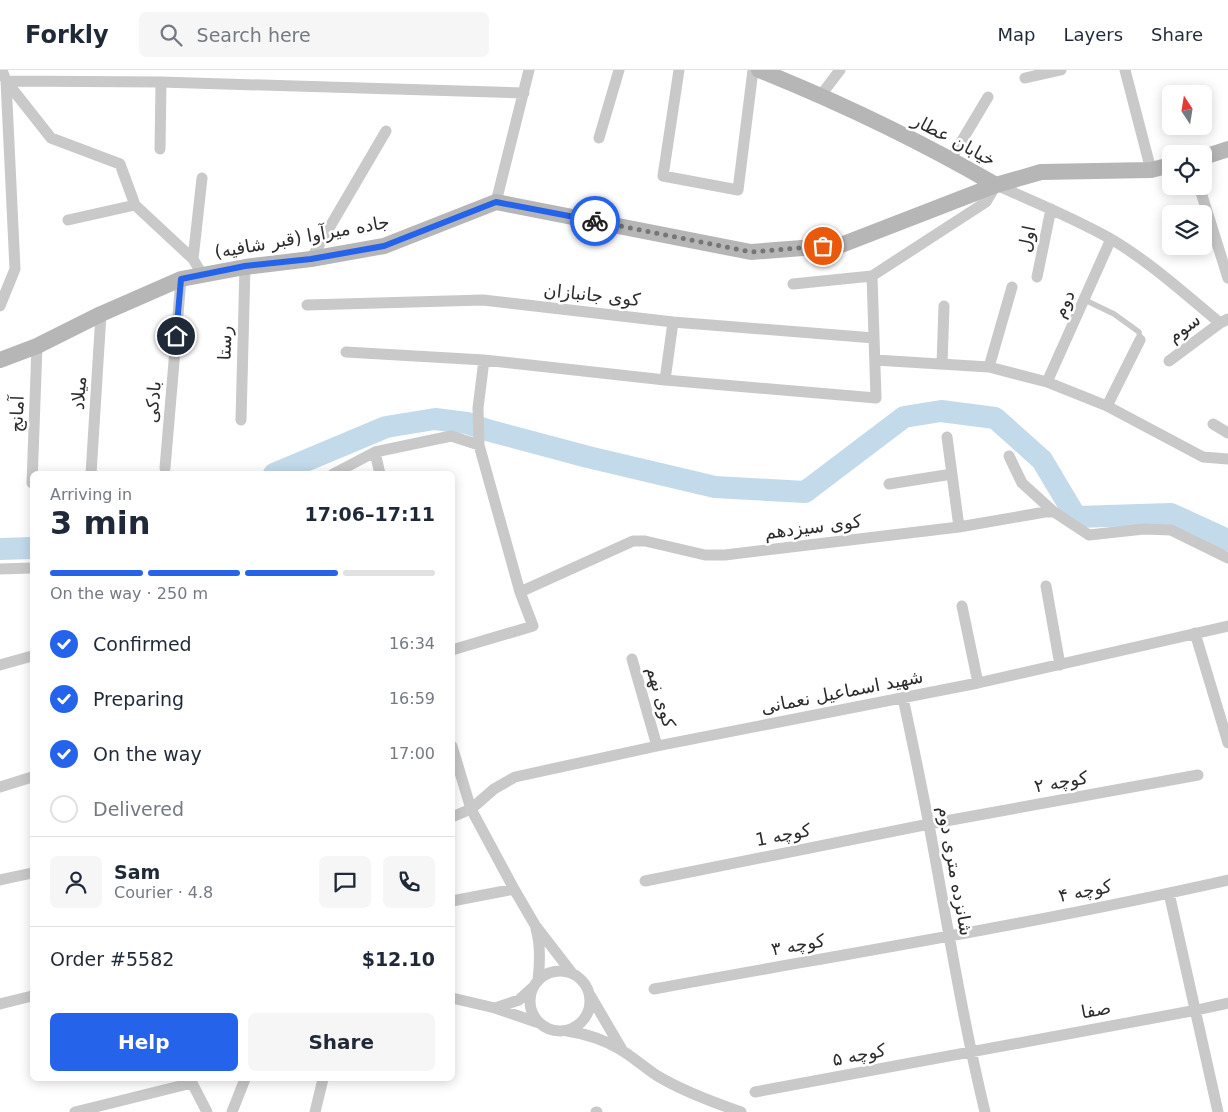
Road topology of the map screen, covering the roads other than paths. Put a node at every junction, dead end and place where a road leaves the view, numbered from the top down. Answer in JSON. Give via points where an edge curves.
{"nodes":[{"id":1,"x":529,"y":70,"type":"edge"},
{"id":2,"x":619,"y":70,"type":"edge"},
{"id":3,"x":679,"y":70,"type":"edge"},
{"id":4,"x":753,"y":70,"type":"edge"},
{"id":5,"x":759,"y":70,"type":"edge"},
{"id":6,"x":840,"y":70,"type":"edge"},
{"id":7,"x":1061,"y":70,"type":"edge"},
{"id":8,"x":1125,"y":70,"type":"edge"},
{"id":9,"x":4,"y":75,"type":"edge"},
{"id":10,"x":1025,"y":78,"type":"dead end"},
{"id":11,"x":161,"y":82,"type":"junction"},
{"id":12,"x":524,"y":93,"type":"junction"},
{"id":13,"x":821,"y":95,"type":"junction"},
{"id":14,"x":988,"y":97,"type":"dead end"},
{"id":15,"x":386,"y":131,"type":"dead end"},
{"id":16,"x":599,"y":138,"type":"dead end"},
{"id":17,"x":160,"y":148,"type":"dead end"},
{"id":18,"x":1228,"y":149,"type":"edge"},
{"id":19,"x":1212,"y":154,"type":"edge"},
{"id":20,"x":951,"y":159,"type":"junction"},
{"id":21,"x":1162,"y":167,"type":"edge"},
{"id":22,"x":1151,"y":170,"type":"junction"},
{"id":23,"x":202,"y":178,"type":"dead end"},
{"id":24,"x":996,"y":185,"type":"junction"},
{"id":25,"x":1202,"y":195,"type":"edge"},
{"id":26,"x":496,"y":202,"type":"junction"},
{"id":27,"x":136,"y":204,"type":"junction"},
{"id":28,"x":1051,"y":209,"type":"junction"},
{"id":29,"x":68,"y":220,"type":"dead end"},
{"id":30,"x":1111,"y":239,"type":"junction"},
{"id":31,"x":193,"y":258,"type":"junction"},
{"id":32,"x":311,"y":259,"type":"junction"},
{"id":33,"x":245,"y":266,"type":"junction"},
{"id":34,"x":203,"y":276,"type":"junction"},
{"id":35,"x":872,"y":276,"type":"junction"},
{"id":36,"x":1037,"y":277,"type":"dead end"},
{"id":37,"x":1228,"y":278,"type":"edge"},
{"id":38,"x":181,"y":279,"type":"junction"},
{"id":39,"x":793,"y":284,"type":"dead end"},
{"id":40,"x":1012,"y":287,"type":"dead end"},
{"id":41,"x":1084,"y":300,"type":"junction"},
{"id":42,"x":307,"y":305,"type":"dead end"},
{"id":43,"x":0,"y":306,"type":"edge"},
{"id":44,"x":944,"y":306,"type":"dead end"},
{"id":45,"x":101,"y":314,"type":"junction"},
{"id":46,"x":1224,"y":321,"type":"edge"},
{"id":47,"x":673,"y":322,"type":"junction"},
{"id":48,"x":874,"y":338,"type":"junction"},
{"id":49,"x":1140,"y":340,"type":"joint"},
{"id":50,"x":37,"y":346,"type":"junction"},
{"id":51,"x":346,"y":352,"type":"dead end"},
{"id":52,"x":0,"y":360,"type":"edge"},
{"id":53,"x":484,"y":360,"type":"junction"},
{"id":54,"x":875,"y":360,"type":"junction"},
{"id":55,"x":1169,"y":361,"type":"dead end"},
{"id":56,"x":942,"y":364,"type":"junction"},
{"id":57,"x":989,"y":367,"type":"junction"},
{"id":58,"x":665,"y":380,"type":"junction"},
{"id":59,"x":1047,"y":382,"type":"junction"},
{"id":60,"x":1107,"y":406,"type":"junction"},
{"id":61,"x":241,"y":420,"type":"dead end"},
{"id":62,"x":1213,"y":424,"type":"dead end"},
{"id":63,"x":1228,"y":432,"type":"edge"},
{"id":64,"x":946,"y":437,"type":"dead end"},
{"id":65,"x":479,"y":445,"type":"junction"},
{"id":66,"x":375,"y":452,"type":"junction"},
{"id":67,"x":1009,"y":456,"type":"dead end"},
{"id":68,"x":1228,"y":459,"type":"edge"},
{"id":69,"x":165,"y":468,"type":"dead end"},
{"id":70,"x":32,"y":471,"type":"edge"},
{"id":71,"x":91,"y":471,"type":"edge"},
{"id":72,"x":338,"y":471,"type":"edge"},
{"id":73,"x":379,"y":471,"type":"edge"},
{"id":74,"x":952,"y":474,"type":"junction"},
{"id":75,"x":889,"y":484,"type":"dead end"},
{"id":76,"x":1054,"y":512,"type":"junction"},
{"id":77,"x":959,"y":527,"type":"junction"},
{"id":78,"x":1228,"y":558,"type":"edge"},
{"id":79,"x":30,"y":568,"type":"edge"},
{"id":80,"x":0,"y":569,"type":"edge"},
{"id":81,"x":1046,"y":586,"type":"dead end"},
{"id":82,"x":520,"y":592,"type":"junction"},
{"id":83,"x":962,"y":606,"type":"dead end"},
{"id":84,"x":1228,"y":626,"type":"edge"},
{"id":85,"x":1195,"y":632,"type":"junction"},
{"id":86,"x":455,"y":649,"type":"edge"},
{"id":87,"x":30,"y":657,"type":"edge"},
{"id":88,"x":632,"y":659,"type":"dead end"},
{"id":89,"x":0,"y":665,"type":"edge"},
{"id":90,"x":1060,"y":665,"type":"junction"},
{"id":91,"x":978,"y":682,"type":"junction"},
{"id":92,"x":903,"y":698,"type":"junction"},
{"id":93,"x":1228,"y":743,"type":"edge"},
{"id":94,"x":657,"y":746,"type":"junction"},
{"id":95,"x":455,"y":756,"type":"edge"},
{"id":96,"x":1198,"y":775,"type":"dead end"},
{"id":97,"x":30,"y":779,"type":"edge"},
{"id":98,"x":0,"y":787,"type":"edge"},
{"id":99,"x":470,"y":808,"type":"junction"},
{"id":100,"x":455,"y":816,"type":"edge"},
{"id":101,"x":929,"y":824,"type":"junction"},
{"id":102,"x":30,"y":873,"type":"edge"},
{"id":103,"x":0,"y":880,"type":"edge"},
{"id":104,"x":1228,"y":880,"type":"edge"},
{"id":105,"x":645,"y":881,"type":"dead end"},
{"id":106,"x":514,"y":889,"type":"junction"},
{"id":107,"x":1169,"y":893,"type":"junction"},
{"id":108,"x":455,"y":900,"type":"edge"},
{"id":109,"x":535,"y":925,"type":"junction"},
{"id":110,"x":948,"y":935,"type":"junction"},
{"id":111,"x":572,"y":973,"type":"junction"},
{"id":112,"x":535,"y":984,"type":"junction"},
{"id":113,"x":654,"y":988,"type":"dead end"},
{"id":114,"x":590,"y":994,"type":"junction"},
{"id":115,"x":30,"y":996,"type":"edge"},
{"id":116,"x":455,"y":999,"type":"edge"},
{"id":117,"x":1228,"y":1002,"type":"edge"},
{"id":118,"x":0,"y":1004,"type":"edge"},
{"id":119,"x":495,"y":1008,"type":"junction"},
{"id":120,"x":1197,"y":1010,"type":"junction"},
{"id":121,"x":539,"y":1023,"type":"junction"},
{"id":122,"x":567,"y":1031,"type":"junction"},
{"id":123,"x":622,"y":1050,"type":"junction"},
{"id":124,"x":970,"y":1051,"type":"junction"},
{"id":125,"x":191,"y":1081,"type":"edge"},
{"id":126,"x":244,"y":1081,"type":"edge"},
{"id":127,"x":323,"y":1081,"type":"edge"},
{"id":128,"x":755,"y":1092,"type":"dead end"},
{"id":129,"x":75,"y":1112,"type":"edge"},
{"id":130,"x":207,"y":1112,"type":"edge"},
{"id":131,"x":232,"y":1112,"type":"edge"},
{"id":132,"x":315,"y":1112,"type":"edge"},
{"id":133,"x":741,"y":1112,"type":"edge"},
{"id":134,"x":985,"y":1112,"type":"edge"},
{"id":135,"x":1218,"y":1112,"type":"edge"}],
"edges":[{"from":1,"to":12,"type":"street"},
{"from":2,"to":16,"type":"street"},
{"from":3,"to":4,"type":"street","via":[[663,176],[738,190]]},
{"from":5,"to":13,"type":"street","name":"خیابان عطار"},
{"from":6,"to":13,"type":"street"},
{"from":7,"to":10,"type":"street"},
{"from":8,"to":22,"type":"street"},
{"from":9,"to":11,"type":"street"},
{"from":9,"to":27,"type":"street","via":[[51,138],[120,164]]},
{"from":9,"to":43,"type":"street","via":[[15,269]]},
{"from":11,"to":12,"type":"street"},
{"from":11,"to":17,"type":"street"},
{"from":12,"to":26,"type":"street"},
{"from":13,"to":20,"type":"street","name":"خیابان عطار"},
{"from":14,"to":20,"type":"street"},
{"from":15,"to":32,"type":"street"},
{"from":18,"to":19,"type":"street"},
{"from":20,"to":24,"type":"street","name":"خیابان عطار"},
{"from":21,"to":22,"type":"street","name":"خیابان عطار"},
{"from":22,"to":24,"type":"street","name":"خیابان عطار","via":[[1041,172]]},
{"from":23,"to":31,"type":"street"},
{"from":24,"to":26,"type":"street","via":[[841,245],[751,252]]},
{"from":24,"to":28,"type":"street"},
{"from":24,"to":35,"type":"street","via":[[986,202]]},
{"from":25,"to":37,"type":"street"},
{"from":26,"to":32,"type":"street","name":"جاده میرآوا (قبر شافیه)","via":[[384,246]]},
{"from":27,"to":29,"type":"street"},
{"from":27,"to":31,"type":"street"},
{"from":28,"to":30,"type":"street"},
{"from":28,"to":36,"type":"street","name":"اول"},
{"from":30,"to":41,"type":"street","name":"دوم"},
{"from":30,"to":46,"type":"street"},
{"from":31,"to":34,"type":"street"},
{"from":32,"to":33,"type":"street","name":"جاده میرآوا (قبر شافیه)"},
{"from":33,"to":34,"type":"street","name":"جاده میرآوا (قبر شافیه)"},
{"from":33,"to":61,"type":"street","name":"رستا"},
{"from":34,"to":38,"type":"street","name":"جاده میرآوا (قبر شافیه)"},
{"from":35,"to":39,"type":"street"},
{"from":35,"to":48,"type":"street"},
{"from":38,"to":45,"type":"street","name":"جاده میرآوا (قبر شافیه)"},
{"from":38,"to":69,"type":"street","name":"بادکی"},
{"from":40,"to":57,"type":"street"},
{"from":41,"to":49,"type":"lane","via":[[1114,314],[1138,332]]},
{"from":41,"to":59,"type":"street","name":"دوم"},
{"from":42,"to":47,"type":"street","name":"کوی جانبازان","via":[[483,300]]},
{"from":44,"to":56,"type":"street"},
{"from":45,"to":50,"type":"street","name":"جاده میرآوا (قبر شافیه)"},
{"from":45,"to":71,"type":"street","name":"میلاد"},
{"from":46,"to":55,"type":"street","name":"سوم"},
{"from":47,"to":48,"type":"street","name":"کوی جانبازان"},
{"from":47,"to":58,"type":"street"},
{"from":48,"to":54,"type":"street"},
{"from":49,"to":60,"type":"street"},
{"from":50,"to":52,"type":"street","name":"جاده میرآوا (قبر شافیه)"},
{"from":50,"to":70,"type":"street","name":"آمانج"},
{"from":51,"to":53,"type":"street"},
{"from":53,"to":58,"type":"street"},
{"from":53,"to":65,"type":"street","via":[[478,408]]},
{"from":54,"to":56,"type":"street"},
{"from":54,"to":58,"type":"street","via":[[876,398]]},
{"from":56,"to":57,"type":"street"},
{"from":57,"to":59,"type":"street"},
{"from":59,"to":60,"type":"street"},
{"from":60,"to":68,"type":"street","via":[[1203,457]]},
{"from":62,"to":63,"type":"street"},
{"from":64,"to":74,"type":"street"},
{"from":65,"to":66,"type":"street","via":[[451,436]]},
{"from":65,"to":82,"type":"street"},
{"from":66,"to":72,"type":"street"},
{"from":66,"to":73,"type":"street"},
{"from":67,"to":76,"type":"street","via":[[1022,483]]},
{"from":74,"to":75,"type":"street"},
{"from":74,"to":77,"type":"street"},
{"from":76,"to":77,"type":"street","name":"کوی سیزدهم"},
{"from":76,"to":78,"type":"street","via":[[1089,535],[1144,529],[1171,530]]},
{"from":77,"to":82,"type":"street","name":"کوی سیزدهم","via":[[725,555],[705,555],[633,541]]},
{"from":79,"to":80,"type":"street"},
{"from":81,"to":90,"type":"street"},
{"from":82,"to":86,"type":"street","via":[[533,626]]},
{"from":83,"to":91,"type":"street"},
{"from":84,"to":85,"type":"street","name":"شهید اسماعیل نعمانی"},
{"from":85,"to":90,"type":"street","name":"شهید اسماعیل نعمانی"},
{"from":85,"to":93,"type":"street"},
{"from":87,"to":89,"type":"street"},
{"from":88,"to":94,"type":"street","name":"کوی نهم"},
{"from":90,"to":91,"type":"street","name":"شهید اسماعیل نعمانی"},
{"from":91,"to":92,"type":"street","name":"شهید اسماعیل نعمانی"},
{"from":92,"to":94,"type":"street","name":"شهید اسماعیل نعمانی"},
{"from":92,"to":101,"type":"street","name":"شانزده متری دوم"},
{"from":94,"to":99,"type":"street","name":"شهید اسماعیل نعمانی","via":[[516,777]]},
{"from":95,"to":99,"type":"street"},
{"from":96,"to":101,"type":"street","name":"کوچه ۲"},
{"from":97,"to":98,"type":"street"},
{"from":99,"to":100,"type":"street","name":"شهید اسماعیل نعمانی"},
{"from":99,"to":106,"type":"street"},
{"from":101,"to":105,"type":"street","name":"کوچه 1"},
{"from":101,"to":110,"type":"street","name":"شانزده متری دوم"},
{"from":102,"to":103,"type":"street"},
{"from":104,"to":107,"type":"street","name":"کوچه ۴"},
{"from":106,"to":108,"type":"street"},
{"from":106,"to":109,"type":"street"},
{"from":107,"to":110,"type":"street","name":"کوچه ۴"},
{"from":107,"to":120,"type":"street"},
{"from":109,"to":111,"type":"street"},
{"from":109,"to":112,"type":"street","via":[[540,947]]},
{"from":110,"to":113,"type":"street","name":"کوچه ۳"},
{"from":110,"to":124,"type":"street","name":"شانزده متری دوم"},
{"from":111,"to":112,"type":"street","via":[[554,971],[545,974]]},
{"from":111,"to":114,"type":"street","via":[[586,985]]},
{"from":112,"to":119,"type":"street","via":[[519,1000]]},
{"from":112,"to":121,"type":"street","via":[[530,1006]]},
{"from":114,"to":122,"type":"street","via":[[584,1020]]},
{"from":114,"to":123,"type":"street"},
{"from":115,"to":118,"type":"street"},
{"from":116,"to":119,"type":"street"},
{"from":117,"to":120,"type":"street","name":"صفا"},
{"from":119,"to":121,"type":"street"},
{"from":120,"to":124,"type":"street","name":"صفا"},
{"from":120,"to":135,"type":"street"},
{"from":121,"to":122,"type":"street","via":[[557,1031]]},
{"from":122,"to":123,"type":"street","via":[[588,1034]]},
{"from":123,"to":133,"type":"street","via":[[656,1075],[705,1100]]},
{"from":124,"to":128,"type":"street","name":"کوچه ۵"},
{"from":124,"to":134,"type":"street","name":"شانزده متری دوم"},
{"from":125,"to":129,"type":"street"},
{"from":125,"to":130,"type":"street"},
{"from":126,"to":131,"type":"street"},
{"from":127,"to":132,"type":"street"}]}
